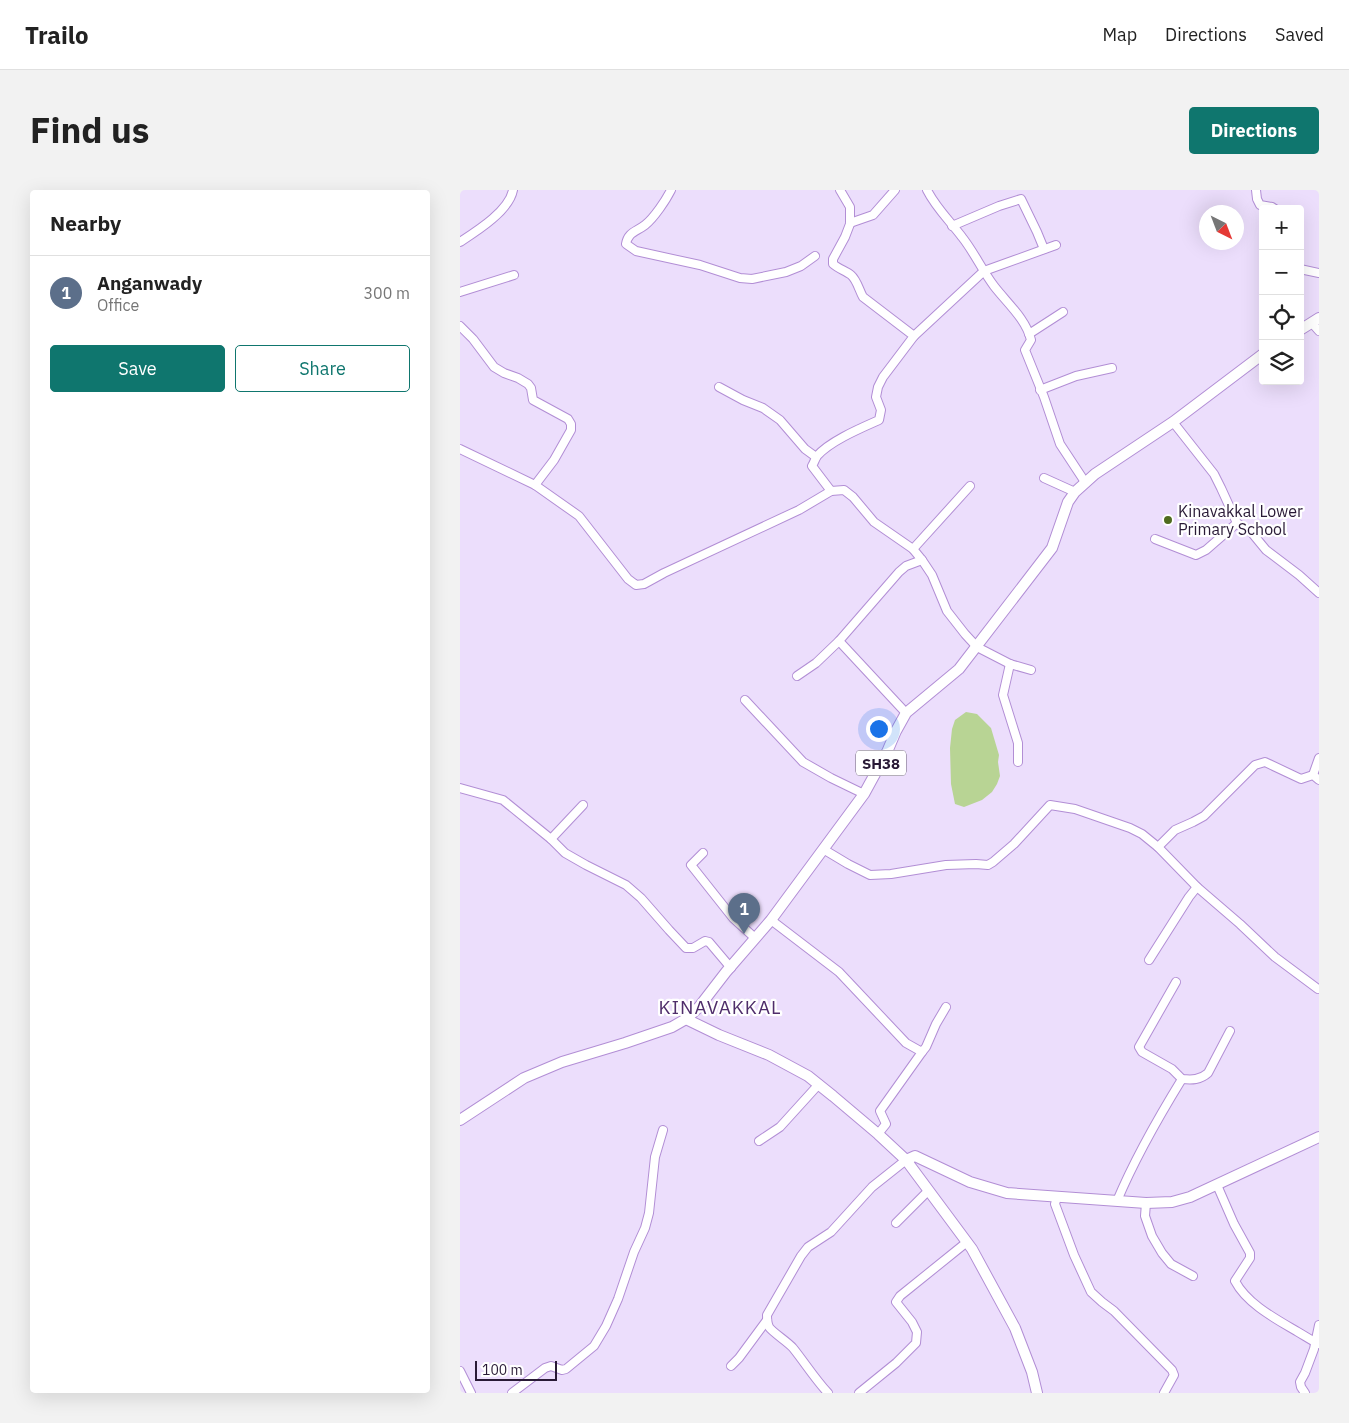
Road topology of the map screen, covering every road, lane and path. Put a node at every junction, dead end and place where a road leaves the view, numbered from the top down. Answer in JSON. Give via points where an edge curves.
{"nodes":[{"id":1,"x":513,"y":190,"type":"edge"},
{"id":2,"x":671,"y":190,"type":"edge"},
{"id":3,"x":840,"y":190,"type":"edge"},
{"id":4,"x":895,"y":190,"type":"edge"},
{"id":5,"x":927,"y":190,"type":"edge"},
{"id":6,"x":1256,"y":190,"type":"edge"},
{"id":7,"x":1260,"y":205,"type":"edge"},
{"id":8,"x":850,"y":223,"type":"junction"},
{"id":9,"x":952,"y":226,"type":"junction"},
{"id":10,"x":460,"y":242,"type":"edge"},
{"id":11,"x":1056,"y":245,"type":"dead end"},
{"id":12,"x":1044,"y":249,"type":"junction"},
{"id":13,"x":815,"y":256,"type":"dead end"},
{"id":14,"x":1304,"y":270,"type":"edge"},
{"id":15,"x":984,"y":271,"type":"junction"},
{"id":16,"x":1319,"y":273,"type":"edge"},
{"id":17,"x":514,"y":275,"type":"dead end"},
{"id":18,"x":460,"y":292,"type":"edge"},
{"id":19,"x":1063,"y":312,"type":"dead end"},
{"id":20,"x":1315,"y":320,"type":"edge"},
{"id":21,"x":460,"y":326,"type":"edge"},
{"id":22,"x":1304,"y":327,"type":"edge"},
{"id":23,"x":1319,"y":331,"type":"edge"},
{"id":24,"x":1029,"y":334,"type":"junction"},
{"id":25,"x":914,"y":336,"type":"junction"},
{"id":26,"x":1259,"y":357,"type":"edge"},
{"id":27,"x":1112,"y":368,"type":"dead end"},
{"id":28,"x":719,"y":387,"type":"dead end"},
{"id":29,"x":1040,"y":390,"type":"junction"},
{"id":30,"x":1173,"y":422,"type":"junction"},
{"id":31,"x":460,"y":449,"type":"edge"},
{"id":32,"x":816,"y":457,"type":"junction"},
{"id":33,"x":1044,"y":478,"type":"dead end"},
{"id":34,"x":1085,"y":482,"type":"junction"},
{"id":35,"x":535,"y":485,"type":"junction"},
{"id":36,"x":970,"y":486,"type":"dead end"},
{"id":37,"x":831,"y":491,"type":"junction"},
{"id":38,"x":1075,"y":492,"type":"junction"},
{"id":39,"x":1237,"y":523,"type":"junction"},
{"id":40,"x":1155,"y":540,"type":"dead end"},
{"id":41,"x":913,"y":549,"type":"junction"},
{"id":42,"x":922,"y":560,"type":"junction"},
{"id":43,"x":1319,"y":593,"type":"edge"},
{"id":44,"x":839,"y":640,"type":"junction"},
{"id":45,"x":977,"y":647,"type":"junction"},
{"id":46,"x":1010,"y":664,"type":"junction"},
{"id":47,"x":1030,"y":670,"type":"dead end"},
{"id":48,"x":797,"y":676,"type":"dead end"},
{"id":49,"x":745,"y":700,"type":"dead end"},
{"id":50,"x":906,"y":713,"type":"junction"},
{"id":51,"x":1319,"y":758,"type":"edge"},
{"id":52,"x":1018,"y":762,"type":"dead end"},
{"id":53,"x":1316,"y":777,"type":"edge"},
{"id":54,"x":460,"y":788,"type":"edge"},
{"id":55,"x":864,"y":794,"type":"junction"},
{"id":56,"x":583,"y":805,"type":"dead end"},
{"id":57,"x":551,"y":839,"type":"junction"},
{"id":58,"x":1158,"y":847,"type":"junction"},
{"id":59,"x":823,"y":849,"type":"junction"},
{"id":60,"x":703,"y":853,"type":"dead end"},
{"id":61,"x":1197,"y":887,"type":"junction"},
{"id":62,"x":770,"y":920,"type":"junction"},
{"id":63,"x":755,"y":938,"type":"junction"},
{"id":64,"x":1149,"y":960,"type":"dead end"},
{"id":65,"x":730,"y":968,"type":"junction"},
{"id":66,"x":1176,"y":982,"type":"dead end"},
{"id":67,"x":1319,"y":989,"type":"edge"},
{"id":68,"x":946,"y":1007,"type":"dead end"},
{"id":69,"x":686,"y":1019,"type":"junction"},
{"id":70,"x":1230,"y":1031,"type":"dead end"},
{"id":71,"x":922,"y":1052,"type":"junction"},
{"id":72,"x":1182,"y":1079,"type":"junction"},
{"id":73,"x":819,"y":1084,"type":"junction"},
{"id":74,"x":460,"y":1120,"type":"edge"},
{"id":75,"x":662,"y":1130,"type":"dead end"},
{"id":76,"x":878,"y":1134,"type":"junction"},
{"id":77,"x":1319,"y":1137,"type":"edge"},
{"id":78,"x":759,"y":1141,"type":"dead end"},
{"id":79,"x":906,"y":1160,"type":"junction"},
{"id":80,"x":1217,"y":1186,"type":"junction"},
{"id":81,"x":928,"y":1191,"type":"junction"},
{"id":82,"x":1057,"y":1198,"type":"junction"},
{"id":83,"x":1117,"y":1201,"type":"junction"},
{"id":84,"x":1146,"y":1203,"type":"junction"},
{"id":85,"x":896,"y":1224,"type":"dead end"},
{"id":86,"x":967,"y":1242,"type":"junction"},
{"id":87,"x":1193,"y":1276,"type":"dead end"},
{"id":88,"x":767,"y":1320,"type":"junction"},
{"id":89,"x":1319,"y":1325,"type":"edge"},
{"id":90,"x":1317,"y":1343,"type":"edge"},
{"id":91,"x":731,"y":1366,"type":"dead end"},
{"id":92,"x":460,"y":1371,"type":"edge"},
{"id":93,"x":470,"y":1393,"type":"edge"},
{"id":94,"x":512,"y":1393,"type":"edge"},
{"id":95,"x":828,"y":1393,"type":"edge"},
{"id":96,"x":859,"y":1393,"type":"edge"},
{"id":97,"x":1037,"y":1393,"type":"edge"},
{"id":98,"x":1164,"y":1393,"type":"edge"},
{"id":99,"x":1305,"y":1393,"type":"edge"}],
"edges":[{"from":1,"to":10,"type":"street","via":[[502,210]]},
{"from":2,"to":13,"type":"street","via":[[645,225],[627,238],[626,244],[636,251],[752,279],[786,272]]},
{"from":3,"to":8,"type":"street","via":[[850,207]]},
{"from":4,"to":8,"type":"street","via":[[872,215]]},
{"from":5,"to":9,"type":"street"},
{"from":6,"to":7,"type":"street"},
{"from":8,"to":25,"type":"street","via":[[833,264],[850,274],[863,297]]},
{"from":9,"to":12,"type":"street","via":[[1021,199]]},
{"from":9,"to":15,"type":"street"},
{"from":11,"to":12,"type":"street"},
{"from":12,"to":15,"type":"street"},
{"from":14,"to":16,"type":"street"},
{"from":15,"to":24,"type":"street","via":[[1025,323]]},
{"from":15,"to":25,"type":"street"},
{"from":17,"to":18,"type":"street"},
{"from":19,"to":24,"type":"street"},
{"from":20,"to":22,"type":"main road"},
{"from":20,"to":23,"type":"street"},
{"from":21,"to":35,"type":"street","via":[[494,367],[528,384],[533,400],[568,419],[571,424],[567,439]]},
{"from":24,"to":29,"type":"street","via":[[1030,340],[1024,350]]},
{"from":25,"to":32,"type":"street","via":[[878,387],[876,397],[881,410],[878,420],[827,446]]},
{"from":26,"to":30,"type":"main road","number":"SH38"},
{"from":27,"to":29,"type":"street","via":[[1076,376]]},
{"from":28,"to":32,"type":"street","via":[[780,420],[805,450]]},
{"from":29,"to":34,"type":"street","via":[[1060,444]]},
{"from":30,"to":34,"type":"main road","number":"SH38"},
{"from":30,"to":39,"type":"street","via":[[1214,474]]},
{"from":31,"to":35,"type":"street"},
{"from":32,"to":37,"type":"street","via":[[812,466]]},
{"from":33,"to":38,"type":"street"},
{"from":34,"to":38,"type":"main road","number":"SH38"},
{"from":35,"to":37,"type":"street","via":[[579,516],[636,585],[791,514]]},
{"from":36,"to":41,"type":"street"},
{"from":37,"to":41,"type":"street","via":[[844,490],[874,522]]},
{"from":38,"to":45,"type":"main road","number":"SH38","via":[[1068,502],[1052,548]]},
{"from":39,"to":40,"type":"street","via":[[1196,555]]},
{"from":39,"to":43,"type":"street"},
{"from":41,"to":42,"type":"street"},
{"from":42,"to":44,"type":"street","via":[[899,572]]},
{"from":42,"to":45,"type":"street","via":[[947,611]]},
{"from":44,"to":48,"type":"street"},
{"from":44,"to":50,"type":"street"},
{"from":45,"to":46,"type":"street"},
{"from":45,"to":50,"type":"main road","number":"SH38","via":[[959,669]]},
{"from":46,"to":47,"type":"street"},
{"from":46,"to":52,"type":"street","via":[[1004,695],[1018,743]]},
{"from":49,"to":55,"type":"street","via":[[804,762]]},
{"from":50,"to":55,"type":"main road","number":"SH38"},
{"from":51,"to":53,"type":"street"},
{"from":53,"to":58,"type":"street","via":[[1301,779],[1265,762],[1255,765],[1204,816],[1175,830]]},
{"from":54,"to":57,"type":"street","via":[[503,800]]},
{"from":55,"to":59,"type":"main road","number":"SH38"},
{"from":56,"to":57,"type":"street"},
{"from":57,"to":65,"type":"street","via":[[564,853],[626,885],[686,948],[709,942]]},
{"from":58,"to":59,"type":"street","via":[[1130,828],[1075,809],[1050,805],[1014,844],[988,865],[946,865],[870,875]]},
{"from":58,"to":61,"type":"street"},
{"from":59,"to":62,"type":"main road","number":"SH38"},
{"from":60,"to":63,"type":"street","via":[[691,865],[733,918]]},
{"from":61,"to":64,"type":"street"},
{"from":61,"to":67,"type":"street","via":[[1274,957]]},
{"from":62,"to":63,"type":"main road","number":"SH38"},
{"from":62,"to":71,"type":"street","via":[[839,972],[906,1043]]},
{"from":63,"to":65,"type":"main road","number":"SH38"},
{"from":65,"to":69,"type":"main road","number":"SH38"},
{"from":66,"to":72,"type":"street","via":[[1139,1047]]},
{"from":68,"to":71,"type":"street"},
{"from":69,"to":73,"type":"main road","via":[[769,1055]]},
{"from":69,"to":74,"type":"main road","number":"SH38","via":[[672,1027],[562,1062],[524,1078]]},
{"from":70,"to":72,"type":"street","via":[[1204,1077]]},
{"from":71,"to":76,"type":"street","via":[[879,1114],[886,1124]]},
{"from":72,"to":83,"type":"street","via":[[1154,1126]]},
{"from":73,"to":76,"type":"main road"},
{"from":73,"to":78,"type":"street","via":[[780,1127]]},
{"from":75,"to":94,"type":"street","via":[[645,1228],[606,1326],[594,1346],[566,1369],[545,1368]]},
{"from":76,"to":79,"type":"main road"},
{"from":77,"to":80,"type":"main road"},
{"from":79,"to":81,"type":"main road"},
{"from":79,"to":82,"type":"main road","via":[[916,1156],[970,1182],[1007,1193]]},
{"from":79,"to":88,"type":"street","via":[[872,1187],[831,1232],[808,1246]]},
{"from":80,"to":84,"type":"main road","via":[[1172,1202]]},
{"from":80,"to":90,"type":"street","via":[[1250,1253],[1235,1280],[1238,1286],[1254,1304]]},
{"from":81,"to":85,"type":"street"},
{"from":81,"to":86,"type":"main road"},
{"from":82,"to":83,"type":"main road"},
{"from":82,"to":98,"type":"street","via":[[1055,1204],[1091,1292],[1172,1370],[1174,1375]]},
{"from":83,"to":84,"type":"main road"},
{"from":84,"to":87,"type":"street","via":[[1145,1216],[1162,1253],[1171,1264]]},
{"from":86,"to":96,"type":"street","via":[[900,1296],[896,1302],[917,1332],[916,1344]]},
{"from":86,"to":97,"type":"main road","via":[[1015,1328]]},
{"from":88,"to":91,"type":"street"},
{"from":88,"to":95,"type":"street","via":[[770,1329],[793,1348]]},
{"from":89,"to":90,"type":"street"},
{"from":90,"to":99,"type":"street","via":[[1300,1382]]},
{"from":92,"to":93,"type":"street"}]}
